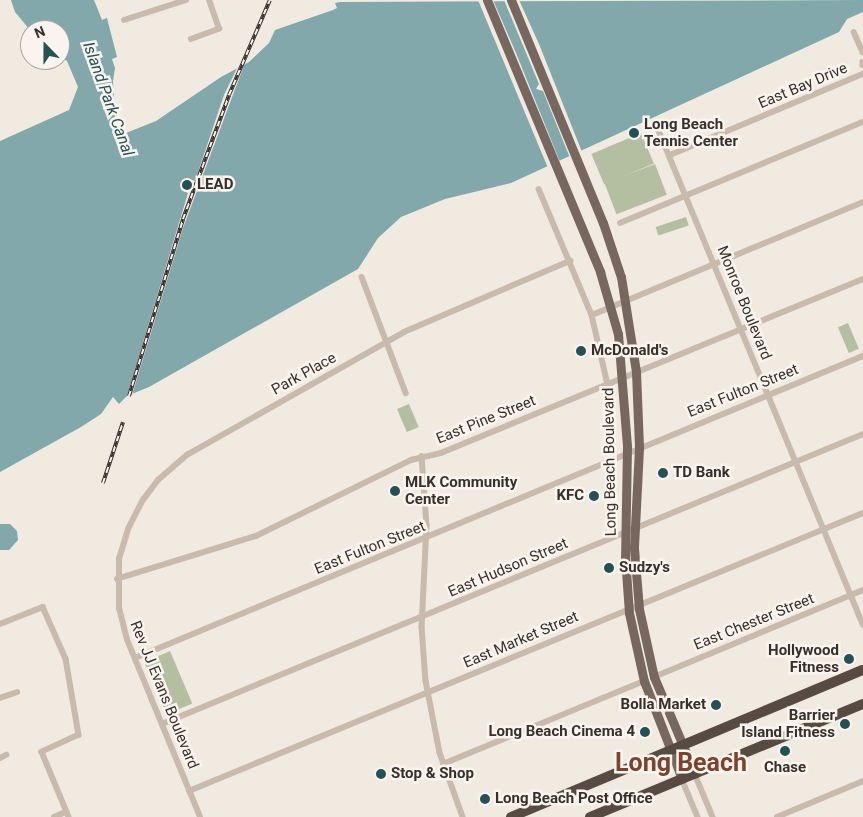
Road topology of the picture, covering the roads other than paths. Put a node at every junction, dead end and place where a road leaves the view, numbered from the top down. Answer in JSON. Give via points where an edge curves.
{"nodes":[{"id":1,"x":186,"y":0,"type":"edge"},
{"id":2,"x":209,"y":0,"type":"edge"},
{"id":3,"x":487,"y":0,"type":"edge"},
{"id":4,"x":511,"y":0,"type":"edge"},
{"id":5,"x":124,"y":20,"type":"dead end"},
{"id":6,"x":854,"y":32,"type":"dead end"},
{"id":7,"x":191,"y":39,"type":"dead end"},
{"id":8,"x":863,"y":52,"type":"edge"},
{"id":9,"x":863,"y":74,"type":"edge"},
{"id":10,"x":863,"y":122,"type":"edge"},
{"id":11,"x":659,"y":131,"type":"dead end"},
{"id":12,"x":670,"y":156,"type":"junction"},
{"id":13,"x":540,"y":189,"type":"dead end"},
{"id":14,"x":686,"y":195,"type":"junction"},
{"id":15,"x":863,"y":202,"type":"edge"},
{"id":16,"x":620,"y":223,"type":"dead end"},
{"id":17,"x":570,"y":261,"type":"junction"},
{"id":18,"x":714,"y":264,"type":"junction"},
{"id":19,"x":362,"y":277,"type":"dead end"},
{"id":20,"x":863,"y":279,"type":"edge"},
{"id":21,"x":626,"y":301,"type":"junction"},
{"id":22,"x":611,"y":307,"type":"junction"},
{"id":23,"x":592,"y":315,"type":"junction"},
{"id":24,"x":740,"y":329,"type":"junction"},
{"id":25,"x":387,"y":343,"type":"junction"},
{"id":26,"x":863,"y":356,"type":"edge"},
{"id":27,"x":636,"y":372,"type":"junction"},
{"id":28,"x":623,"y":378,"type":"junction"},
{"id":29,"x":608,"y":385,"type":"junction"},
{"id":30,"x":406,"y":393,"type":"dead end"},
{"id":31,"x":768,"y":395,"type":"junction"},
{"id":32,"x":863,"y":434,"type":"edge"},
{"id":33,"x":639,"y":448,"type":"junction"},
{"id":34,"x":627,"y":453,"type":"junction"},
{"id":35,"x":422,"y":456,"type":"junction"},
{"id":36,"x":796,"y":462,"type":"junction"},
{"id":37,"x":863,"y":513,"type":"edge"},
{"id":38,"x":635,"y":529,"type":"junction"},
{"id":39,"x":824,"y":529,"type":"junction"},
{"id":40,"x":625,"y":533,"type":"junction"},
{"id":41,"x":426,"y":538,"type":"junction"},
{"id":42,"x":117,"y":579,"type":"junction"},
{"id":43,"x":863,"y":590,"type":"edge"},
{"id":44,"x":851,"y":595,"type":"junction"},
{"id":45,"x":639,"y":604,"type":"junction"},
{"id":46,"x":629,"y":608,"type":"junction"},
{"id":47,"x":423,"y":617,"type":"junction"},
{"id":48,"x":0,"y":624,"type":"edge"},
{"id":49,"x":863,"y":624,"type":"edge"},
{"id":50,"x":135,"y":658,"type":"junction"},
{"id":51,"x":863,"y":670,"type":"edge"},
{"id":52,"x":654,"y":677,"type":"junction"},
{"id":53,"x":644,"y":681,"type":"junction"},
{"id":54,"x":17,"y":692,"type":"dead end"},
{"id":55,"x":428,"y":693,"type":"junction"},
{"id":56,"x":0,"y":698,"type":"edge"},
{"id":57,"x":863,"y":704,"type":"edge"},
{"id":58,"x":162,"y":724,"type":"junction"},
{"id":59,"x":682,"y":746,"type":"junction"},
{"id":60,"x":670,"y":751,"type":"junction"},
{"id":61,"x":6,"y":755,"type":"dead end"},
{"id":62,"x":0,"y":758,"type":"edge"},
{"id":63,"x":443,"y":764,"type":"junction"},
{"id":64,"x":695,"y":774,"type":"junction"},
{"id":65,"x":682,"y":779,"type":"junction"},
{"id":66,"x":863,"y":781,"type":"edge"},
{"id":67,"x":189,"y":791,"type":"junction"},
{"id":68,"x":68,"y":814,"type":"edge"},
{"id":69,"x":54,"y":817,"type":"edge"},
{"id":70,"x":200,"y":817,"type":"edge"},
{"id":71,"x":463,"y":817,"type":"edge"},
{"id":72,"x":511,"y":817,"type":"edge"},
{"id":73,"x":590,"y":817,"type":"edge"},
{"id":74,"x":698,"y":817,"type":"edge"},
{"id":75,"x":713,"y":817,"type":"edge"},
{"id":76,"x":777,"y":817,"type":"edge"}],
"edges":[{"from":1,"to":5,"type":"street"},
{"from":2,"to":7,"type":"street","via":[[219,29]]},
{"from":3,"to":22,"type":"main road","name":"Long Beach Boulevard"},
{"from":4,"to":21,"type":"main road","name":"Long Beach Boulevard","via":[[606,231]]},
{"from":6,"to":8,"type":"street"},
{"from":9,"to":12,"type":"street","name":"East Bay Drive"},
{"from":10,"to":14,"type":"street"},
{"from":11,"to":12,"type":"street","name":"Monroe Boulevard"},
{"from":12,"to":14,"type":"street","name":"Monroe Boulevard"},
{"from":13,"to":17,"type":"street","name":"Long Beach Boulevard"},
{"from":14,"to":16,"type":"street"},
{"from":14,"to":18,"type":"street","name":"Monroe Boulevard"},
{"from":15,"to":18,"type":"street"},
{"from":17,"to":23,"type":"street","name":"Long Beach Boulevard"},
{"from":17,"to":25,"type":"street","name":"Park Place","via":[[422,323]]},
{"from":18,"to":21,"type":"street"},
{"from":18,"to":24,"type":"street","name":"Monroe Boulevard"},
{"from":19,"to":25,"type":"street"},
{"from":20,"to":24,"type":"street","name":"East Pine Street"},
{"from":21,"to":22,"type":"street"},
{"from":21,"to":27,"type":"main road","name":"Long Beach Boulevard"},
{"from":22,"to":23,"type":"street"},
{"from":22,"to":28,"type":"main road","name":"Long Beach Boulevard"},
{"from":23,"to":29,"type":"street","name":"Long Beach Boulevard"},
{"from":24,"to":27,"type":"street","name":"East Pine Street"},
{"from":24,"to":31,"type":"street","name":"Monroe Boulevard"},
{"from":25,"to":30,"type":"street"},
{"from":25,"to":42,"type":"street","name":"Park Place","via":[[176,462],[149,490],[135,514],[124,540]]},
{"from":26,"to":31,"type":"street","name":"East Fulton Street"},
{"from":27,"to":28,"type":"street","name":"East Pine Street"},
{"from":27,"to":33,"type":"main road","name":"Long Beach Boulevard"},
{"from":28,"to":29,"type":"street","name":"East Pine Street"},
{"from":28,"to":34,"type":"main road","name":"Long Beach Boulevard"},
{"from":29,"to":35,"type":"street","name":"East Pine Street","via":[[441,453]]},
{"from":31,"to":33,"type":"street","name":"East Fulton Street"},
{"from":31,"to":36,"type":"street","name":"Monroe Boulevard"},
{"from":32,"to":36,"type":"street","name":"East Hudson Street"},
{"from":33,"to":34,"type":"street","name":"East Fulton Street"},
{"from":33,"to":38,"type":"main road","name":"Long Beach Boulevard"},
{"from":34,"to":40,"type":"main road","name":"Long Beach Boulevard"},
{"from":34,"to":41,"type":"street","name":"East Fulton Street"},
{"from":35,"to":41,"type":"street"},
{"from":35,"to":42,"type":"street","name":"East Pine Street","via":[[256,536]]},
{"from":36,"to":38,"type":"street","name":"East Hudson Street"},
{"from":36,"to":39,"type":"street","name":"Monroe Boulevard"},
{"from":37,"to":39,"type":"street","name":"East Market Street"},
{"from":38,"to":40,"type":"street","name":"East Hudson Street"},
{"from":38,"to":45,"type":"main road","name":"Long Beach Boulevard"},
{"from":39,"to":44,"type":"street","name":"Monroe Boulevard"},
{"from":39,"to":45,"type":"street","name":"East Market Street"},
{"from":40,"to":46,"type":"main road","name":"Long Beach Boulevard"},
{"from":40,"to":47,"type":"street","name":"East Hudson Street"},
{"from":41,"to":47,"type":"street"},
{"from":41,"to":50,"type":"street","name":"East Fulton Street"},
{"from":42,"to":50,"type":"street","name":"Rev JJ Evans Boulevard","via":[[120,617]]},
{"from":43,"to":44,"type":"street","name":"East Chester Street"},
{"from":44,"to":49,"type":"street","name":"Monroe Boulevard"},
{"from":44,"to":52,"type":"street","name":"East Chester Street"},
{"from":45,"to":46,"type":"street","name":"East Market Street"},
{"from":45,"to":52,"type":"main road","name":"Long Beach Boulevard"},
{"from":46,"to":53,"type":"main road","name":"Long Beach Boulevard"},
{"from":46,"to":55,"type":"street","name":"East Market Street"},
{"from":47,"to":55,"type":"street"},
{"from":47,"to":58,"type":"street","name":"East Hudson Street"},
{"from":48,"to":68,"type":"street","via":[[43,607],[70,669],[79,735],[42,752]]},
{"from":50,"to":58,"type":"street","name":"Rev JJ Evans Boulevard"},
{"from":51,"to":59,"type":"highway"},
{"from":52,"to":59,"type":"main road","name":"Long Beach Boulevard"},
{"from":53,"to":60,"type":"main road","name":"Long Beach Boulevard"},
{"from":53,"to":63,"type":"street"},
{"from":54,"to":56,"type":"street"},
{"from":55,"to":63,"type":"street"},
{"from":55,"to":67,"type":"street","name":"East Market Street"},
{"from":57,"to":64,"type":"highway"},
{"from":58,"to":67,"type":"street","name":"Rev JJ Evans Boulevard"},
{"from":59,"to":60,"type":"highway"},
{"from":59,"to":64,"type":"main road","name":"Long Beach Boulevard"},
{"from":60,"to":65,"type":"main road","name":"Long Beach Boulevard"},
{"from":60,"to":72,"type":"highway"},
{"from":61,"to":62,"type":"street"},
{"from":63,"to":71,"type":"street"},
{"from":64,"to":65,"type":"highway"},
{"from":64,"to":75,"type":"street","name":"Long Beach Boulevard"},
{"from":65,"to":73,"type":"highway"},
{"from":65,"to":74,"type":"street","name":"Long Beach Boulevard"},
{"from":66,"to":76,"type":"street"},
{"from":67,"to":70,"type":"street","name":"Rev JJ Evans Boulevard"},
{"from":68,"to":69,"type":"street"}]}
